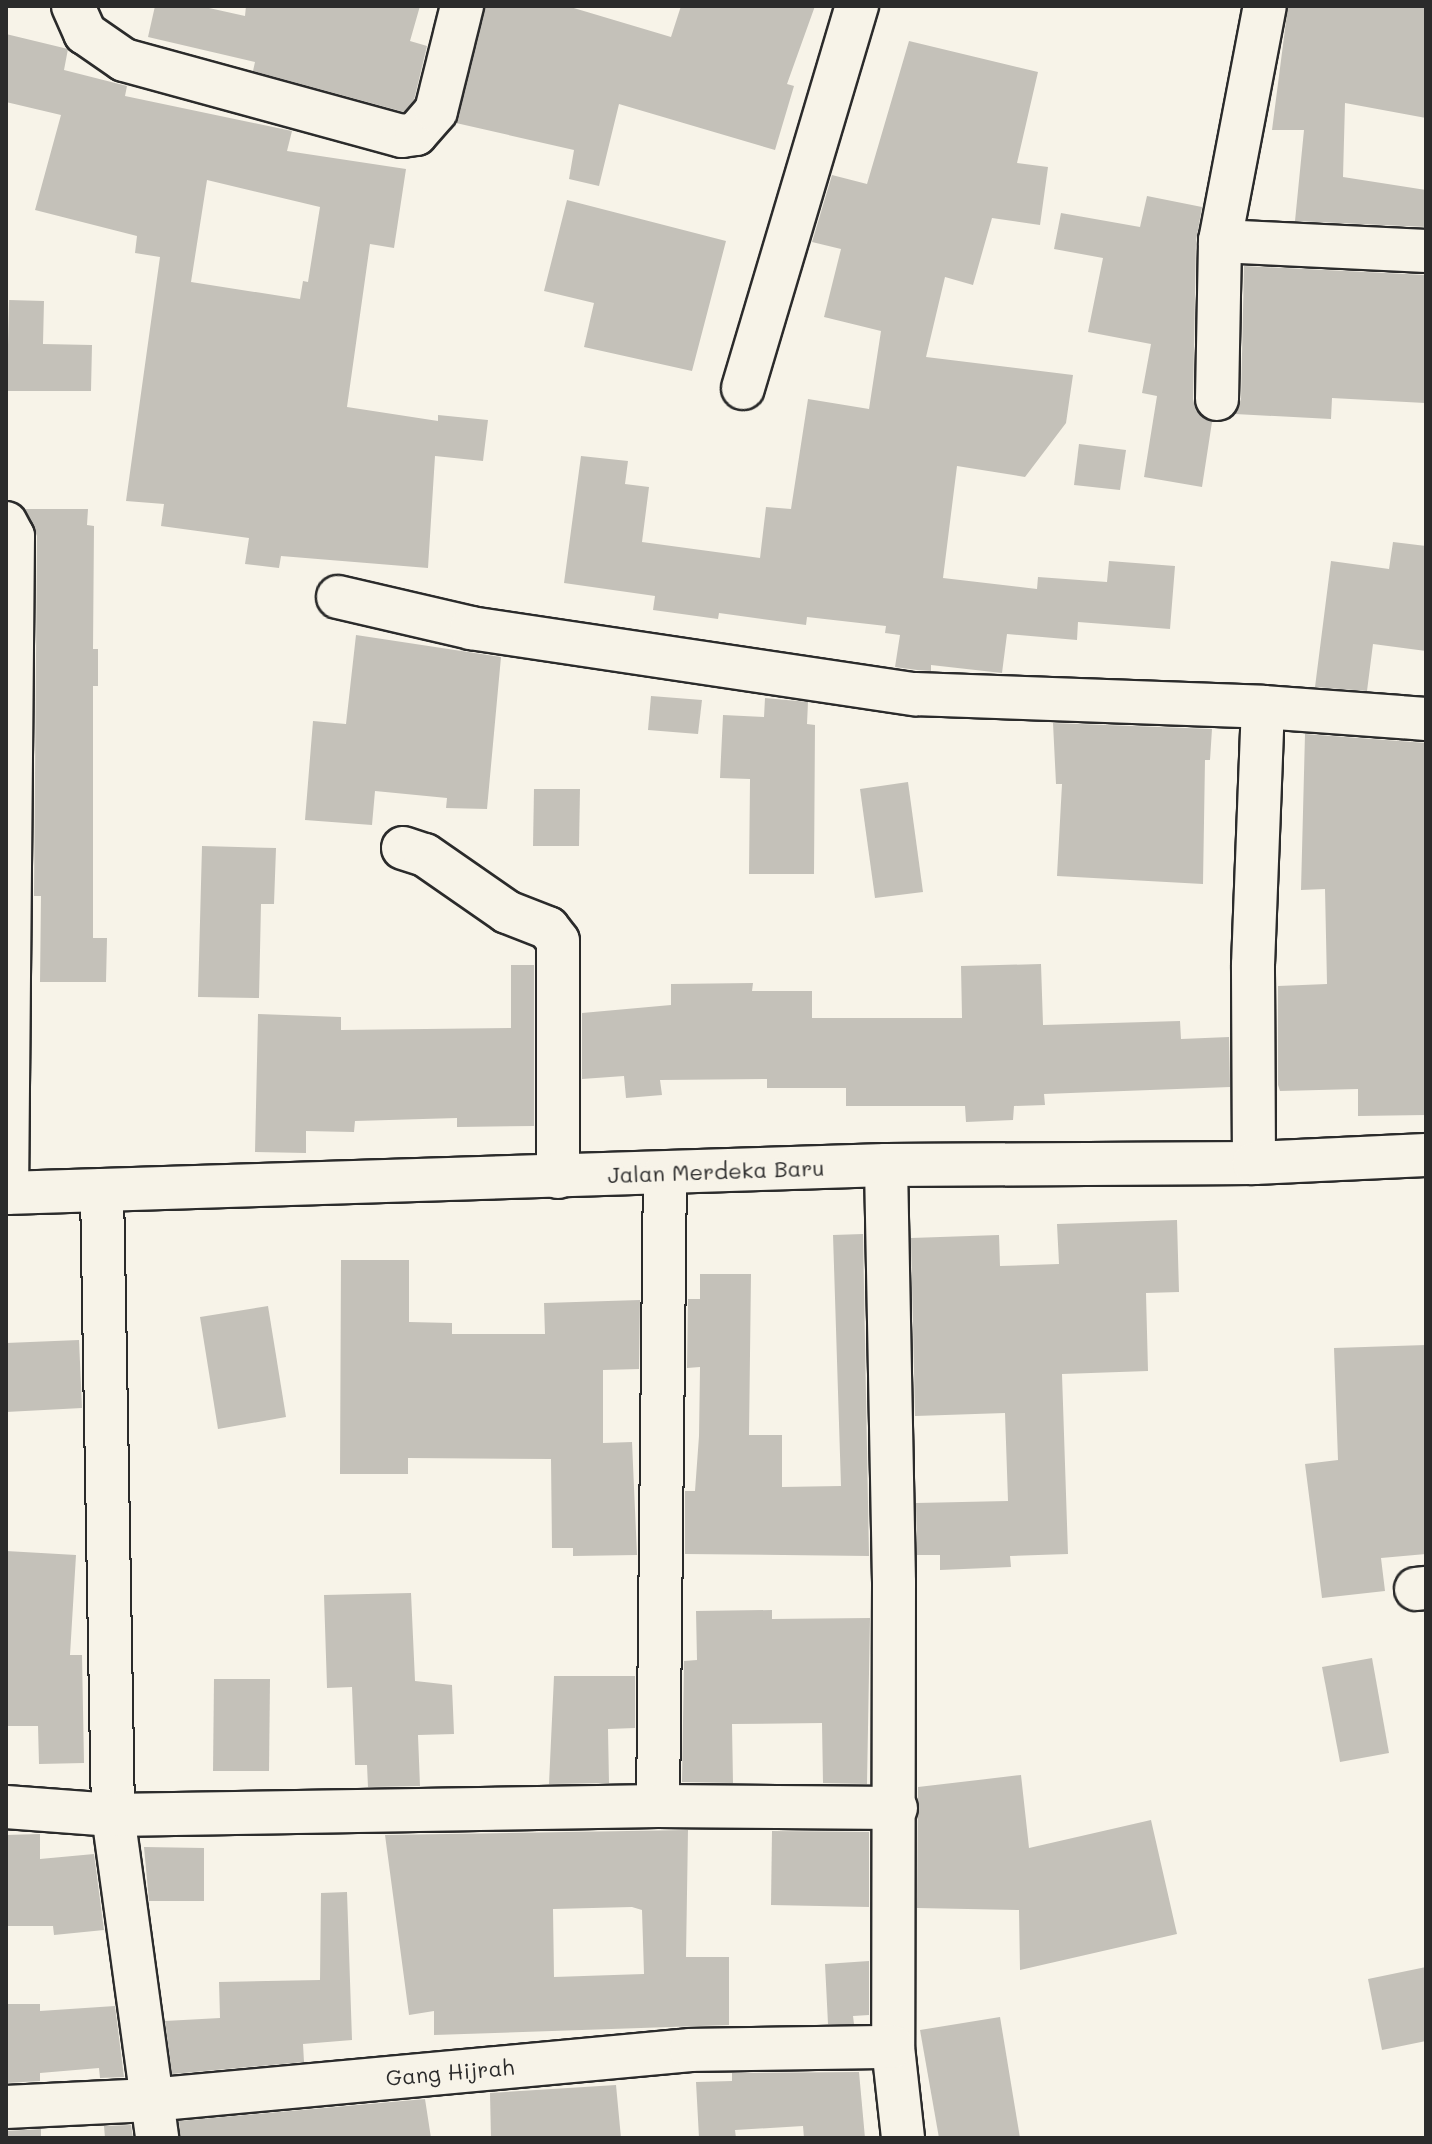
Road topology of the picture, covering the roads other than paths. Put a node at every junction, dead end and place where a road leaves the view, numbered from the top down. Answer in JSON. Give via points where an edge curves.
{"nodes":[{"id":1,"x":462,"y":6,"type":"edge"},
{"id":2,"x":857,"y":6,"type":"edge"},
{"id":3,"x":1265,"y":6,"type":"edge"},
{"id":4,"x":60,"y":8,"type":"edge"},
{"id":5,"x":1220,"y":241,"type":"junction"},
{"id":6,"x":1426,"y":251,"type":"edge"},
{"id":7,"x":743,"y":388,"type":"dead end"},
{"id":8,"x":1217,"y":399,"type":"dead end"},
{"id":9,"x":6,"y":523,"type":"edge"},
{"id":10,"x":338,"y":597,"type":"dead end"},
{"id":11,"x":1263,"y":707,"type":"junction"},
{"id":12,"x":1426,"y":719,"type":"edge"},
{"id":13,"x":403,"y":848,"type":"dead end"},
{"id":14,"x":1426,"y":1155,"type":"edge"},
{"id":15,"x":1254,"y":1163,"type":"junction"},
{"id":16,"x":886,"y":1165,"type":"junction"},
{"id":17,"x":665,"y":1173,"type":"junction"},
{"id":18,"x":558,"y":1177,"type":"junction"},
{"id":19,"x":102,"y":1190,"type":"junction"},
{"id":20,"x":7,"y":1193,"type":"edge"},
{"id":21,"x":658,"y":1806,"type":"junction"},
{"id":22,"x":6,"y":1807,"type":"edge"},
{"id":23,"x":896,"y":1808,"type":"junction"},
{"id":24,"x":113,"y":1815,"type":"junction"},
{"id":25,"x":893,"y":2047,"type":"junction"},
{"id":26,"x":6,"y":2107,"type":"edge"},
{"id":27,"x":154,"y":2119,"type":"edge"},
{"id":28,"x":903,"y":2138,"type":"edge"}],
"edges":[{"from":1,"to":4,"type":"street","via":[[436,111],[416,134],[402,136],[124,60]]},
{"from":2,"to":7,"type":"street"},
{"from":3,"to":5,"type":"street"},
{"from":5,"to":6,"type":"street"},
{"from":5,"to":8,"type":"street"},
{"from":9,"to":20,"type":"street","via":[[13,536]]},
{"from":10,"to":11,"type":"street","via":[[471,628],[915,694]]},
{"from":11,"to":12,"type":"street"},
{"from":11,"to":15,"type":"street","via":[[1253,965]]},
{"from":13,"to":18,"type":"street","via":[[425,855],[507,912],[548,928],[558,941]]},
{"from":14,"to":15,"type":"street","name":"Jalan Merdeka Baru"},
{"from":15,"to":16,"type":"street","name":"Jalan Merdeka Baru"},
{"from":16,"to":17,"type":"street","name":"Jalan Merdeka Baru"},
{"from":16,"to":23,"type":"street"},
{"from":17,"to":18,"type":"street","name":"Jalan Merdeka Baru"},
{"from":17,"to":21,"type":"street"},
{"from":18,"to":19,"type":"street","name":"Jalan Merdeka Baru"},
{"from":19,"to":20,"type":"street","name":"Jalan Merdeka Baru"},
{"from":19,"to":24,"type":"street"},
{"from":21,"to":23,"type":"street"},
{"from":21,"to":24,"type":"street"},
{"from":22,"to":24,"type":"street"},
{"from":23,"to":25,"type":"street"},
{"from":24,"to":27,"type":"street"},
{"from":25,"to":27,"type":"street","name":"Gang Hijrah","via":[[691,2050]]},
{"from":25,"to":28,"type":"street"},
{"from":26,"to":27,"type":"street","name":"Gang Hijrah"}]}
